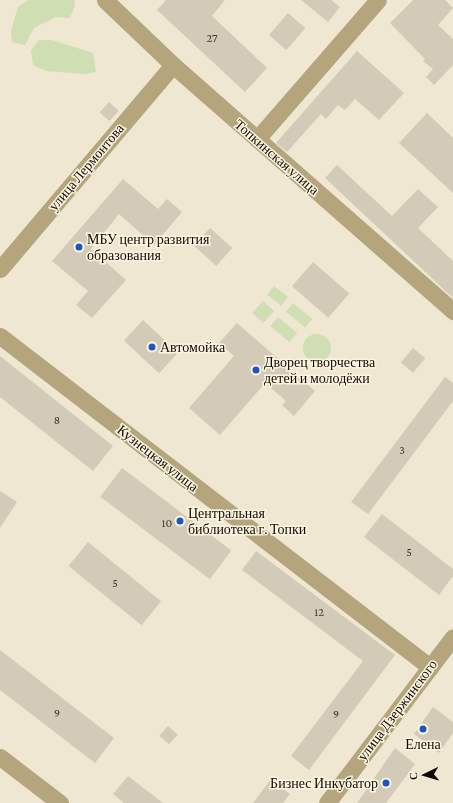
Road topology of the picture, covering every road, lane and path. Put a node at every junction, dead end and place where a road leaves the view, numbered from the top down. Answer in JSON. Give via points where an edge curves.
{"nodes":[{"id":1,"x":105,"y":0,"type":"edge"},
{"id":2,"x":378,"y":0,"type":"edge"},
{"id":3,"x":173,"y":65,"type":"junction"},
{"id":4,"x":257,"y":139,"type":"junction"},
{"id":5,"x":0,"y":269,"type":"edge"},
{"id":6,"x":453,"y":311,"type":"edge"},
{"id":7,"x":0,"y":336,"type":"edge"},
{"id":8,"x":453,"y":637,"type":"edge"},
{"id":9,"x":430,"y":668,"type":"junction"},
{"id":10,"x":0,"y":757,"type":"edge"},
{"id":11,"x":60,"y":803,"type":"edge"},
{"id":12,"x":326,"y":803,"type":"edge"}],
"edges":[{"from":1,"to":3,"type":"street","name":"Топкинская улица"},
{"from":2,"to":4,"type":"street"},
{"from":3,"to":4,"type":"street","name":"Топкинская улица"},
{"from":3,"to":5,"type":"street","name":"улица Лермонтова"},
{"from":4,"to":6,"type":"street","name":"Топкинская улица"},
{"from":7,"to":9,"type":"street","name":"Кузнецкая улица"},
{"from":8,"to":9,"type":"street","name":"улица Дзержинского"},
{"from":9,"to":12,"type":"street","name":"улица Дзержинского"},
{"from":10,"to":11,"type":"street"}]}
